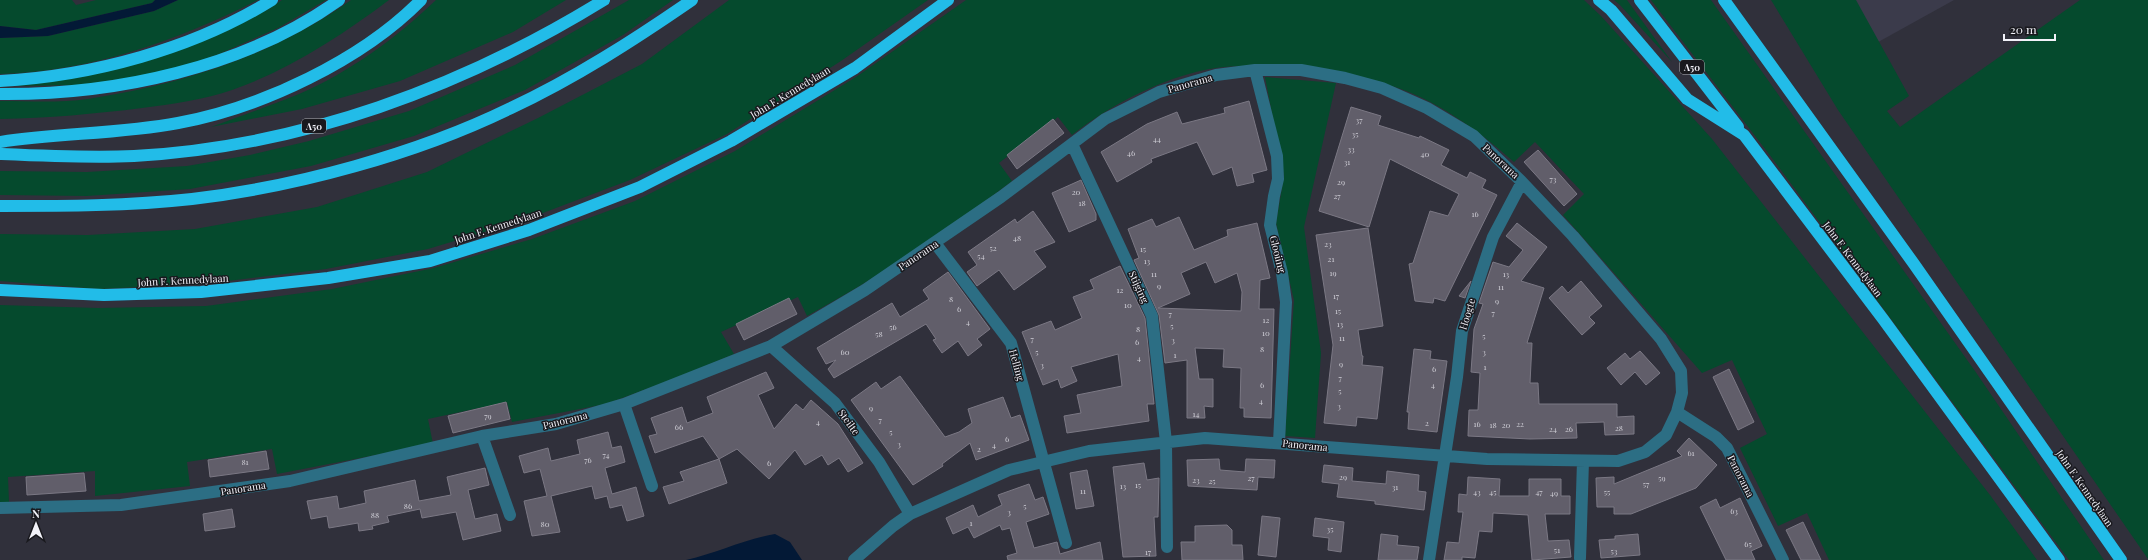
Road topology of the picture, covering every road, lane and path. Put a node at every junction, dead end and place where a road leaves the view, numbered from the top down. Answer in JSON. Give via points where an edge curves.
{"nodes":[{"id":1,"x":272,"y":0,"type":"edge"},
{"id":2,"x":339,"y":0,"type":"edge"},
{"id":3,"x":421,"y":0,"type":"edge"},
{"id":4,"x":604,"y":0,"type":"edge"},
{"id":5,"x":692,"y":0,"type":"edge"},
{"id":6,"x":948,"y":0,"type":"edge"},
{"id":7,"x":1600,"y":0,"type":"edge"},
{"id":8,"x":1640,"y":0,"type":"edge"},
{"id":9,"x":1724,"y":0,"type":"edge"},
{"id":10,"x":1729,"y":0,"type":"edge"},
{"id":11,"x":1738,"y":20,"type":"junction"},
{"id":12,"x":1255,"y":70,"type":"junction"},
{"id":13,"x":0,"y":81,"type":"edge"},
{"id":14,"x":0,"y":94,"type":"edge"},
{"id":15,"x":1744,"y":135,"type":"junction"},
{"id":16,"x":0,"y":142,"type":"edge"},
{"id":17,"x":1072,"y":144,"type":"junction"},
{"id":18,"x":0,"y":154,"type":"edge"},
{"id":19,"x":1522,"y":182,"type":"junction"},
{"id":20,"x":0,"y":206,"type":"edge"},
{"id":21,"x":935,"y":244,"type":"junction"},
{"id":22,"x":0,"y":290,"type":"edge"},
{"id":23,"x":771,"y":346,"type":"junction"},
{"id":24,"x":624,"y":404,"type":"junction"},
{"id":25,"x":1677,"y":412,"type":"junction"},
{"id":26,"x":482,"y":436,"type":"junction"},
{"id":27,"x":1166,"y":442,"type":"junction"},
{"id":28,"x":1279,"y":442,"type":"junction"},
{"id":29,"x":1444,"y":456,"type":"junction"},
{"id":30,"x":1583,"y":461,"type":"junction"},
{"id":31,"x":1043,"y":462,"type":"junction"},
{"id":32,"x":652,"y":486,"type":"dead end"},
{"id":33,"x":0,"y":508,"type":"edge"},
{"id":34,"x":910,"y":514,"type":"junction"},
{"id":35,"x":510,"y":515,"type":"dead end"},
{"id":36,"x":1066,"y":543,"type":"dead end"},
{"id":37,"x":1167,"y":547,"type":"dead end"},
{"id":38,"x":1580,"y":558,"type":"dead end"},
{"id":39,"x":854,"y":560,"type":"edge"},
{"id":40,"x":1429,"y":560,"type":"edge"},
{"id":41,"x":1783,"y":560,"type":"edge"},
{"id":42,"x":2059,"y":560,"type":"edge"},
{"id":43,"x":2121,"y":560,"type":"edge"}],
"edges":[{"from":1,"to":13,"type":"highway","via":[[215,29],[166,49],[81,71]]},
{"from":2,"to":14,"type":"highway","via":[[276,36],[221,60],[172,75],[84,91]]},
{"from":3,"to":16,"type":"highway","via":[[405,16],[362,48],[298,83],[239,107],[178,123],[132,130],[45,135]]},
{"from":4,"to":18,"type":"highway","number":"A50","via":[[509,54],[457,77],[404,99],[304,130],[246,142],[136,156],[86,158]]},
{"from":5,"to":20,"type":"highway","via":[[627,44],[510,109],[415,146],[362,163],[254,189],[192,199],[98,206]]},
{"from":6,"to":22,"type":"highway","name":"John F. Kennedylaan","via":[[855,68],[731,141],[640,187],[530,230],[430,261],[328,278],[202,292],[104,295]]},
{"from":7,"to":15,"type":"highway","name":"John F. Kennedylaan","via":[[1687,99]]},
{"from":8,"to":15,"type":"highway","number":"A50"},
{"from":9,"to":11,"type":"highway","name":"John F. Kennedylaan"},
{"from":10,"to":11,"type":"highway"},
{"from":11,"to":43,"type":"highway","name":"John F. Kennedylaan","via":[[1914,264]]},
{"from":12,"to":17,"type":"street","name":"Panorama","via":[[1216,75],[1159,92],[1105,119]]},
{"from":12,"to":19,"type":"street","name":"Panorama","via":[[1300,70],[1382,88],[1427,108],[1474,136]]},
{"from":12,"to":28,"type":"street","name":"Glooiing","via":[[1277,156],[1278,179],[1270,225],[1286,302]]},
{"from":15,"to":42,"type":"highway","name":"John F. Kennedylaan","via":[[1869,300]]},
{"from":17,"to":21,"type":"street","name":"Panorama"},
{"from":17,"to":27,"type":"street","name":"Stijging","via":[[1152,316]]},
{"from":19,"to":25,"type":"street","name":"Panorama","via":[[1574,236],[1661,338],[1681,371],[1682,393]]},
{"from":19,"to":29,"type":"street","name":"Hoogte","via":[[1493,237],[1466,315]]},
{"from":21,"to":23,"type":"street","name":"Panorama","via":[[865,290]]},
{"from":21,"to":31,"type":"street","name":"Helling","via":[[1011,343]]},
{"from":23,"to":24,"type":"street","name":"Panorama"},
{"from":23,"to":34,"type":"street","name":"Steilte","via":[[835,403],[879,462]]},
{"from":24,"to":26,"type":"street","name":"Panorama","via":[[556,424]]},
{"from":24,"to":32,"type":"street"},
{"from":25,"to":30,"type":"street","name":"Panorama","via":[[1666,435],[1645,452],[1618,460]]},
{"from":25,"to":41,"type":"street","name":"Panorama","via":[[1716,437],[1727,448]]},
{"from":26,"to":33,"type":"street","name":"Panorama","via":[[290,481],[198,496],[121,505]]},
{"from":26,"to":35,"type":"street"},
{"from":27,"to":28,"type":"street","name":"Panorama","via":[[1205,438]]},
{"from":27,"to":31,"type":"street","name":"Panorama","via":[[1089,451]]},
{"from":27,"to":37,"type":"street"},
{"from":28,"to":29,"type":"street","name":"Panorama"},
{"from":29,"to":30,"type":"street","name":"Panorama"},
{"from":29,"to":40,"type":"street"},
{"from":30,"to":38,"type":"street"},
{"from":31,"to":34,"type":"street","name":"Panorama","via":[[1009,470]]},
{"from":31,"to":36,"type":"street"},
{"from":34,"to":39,"type":"street","name":"Panorama"}]}
